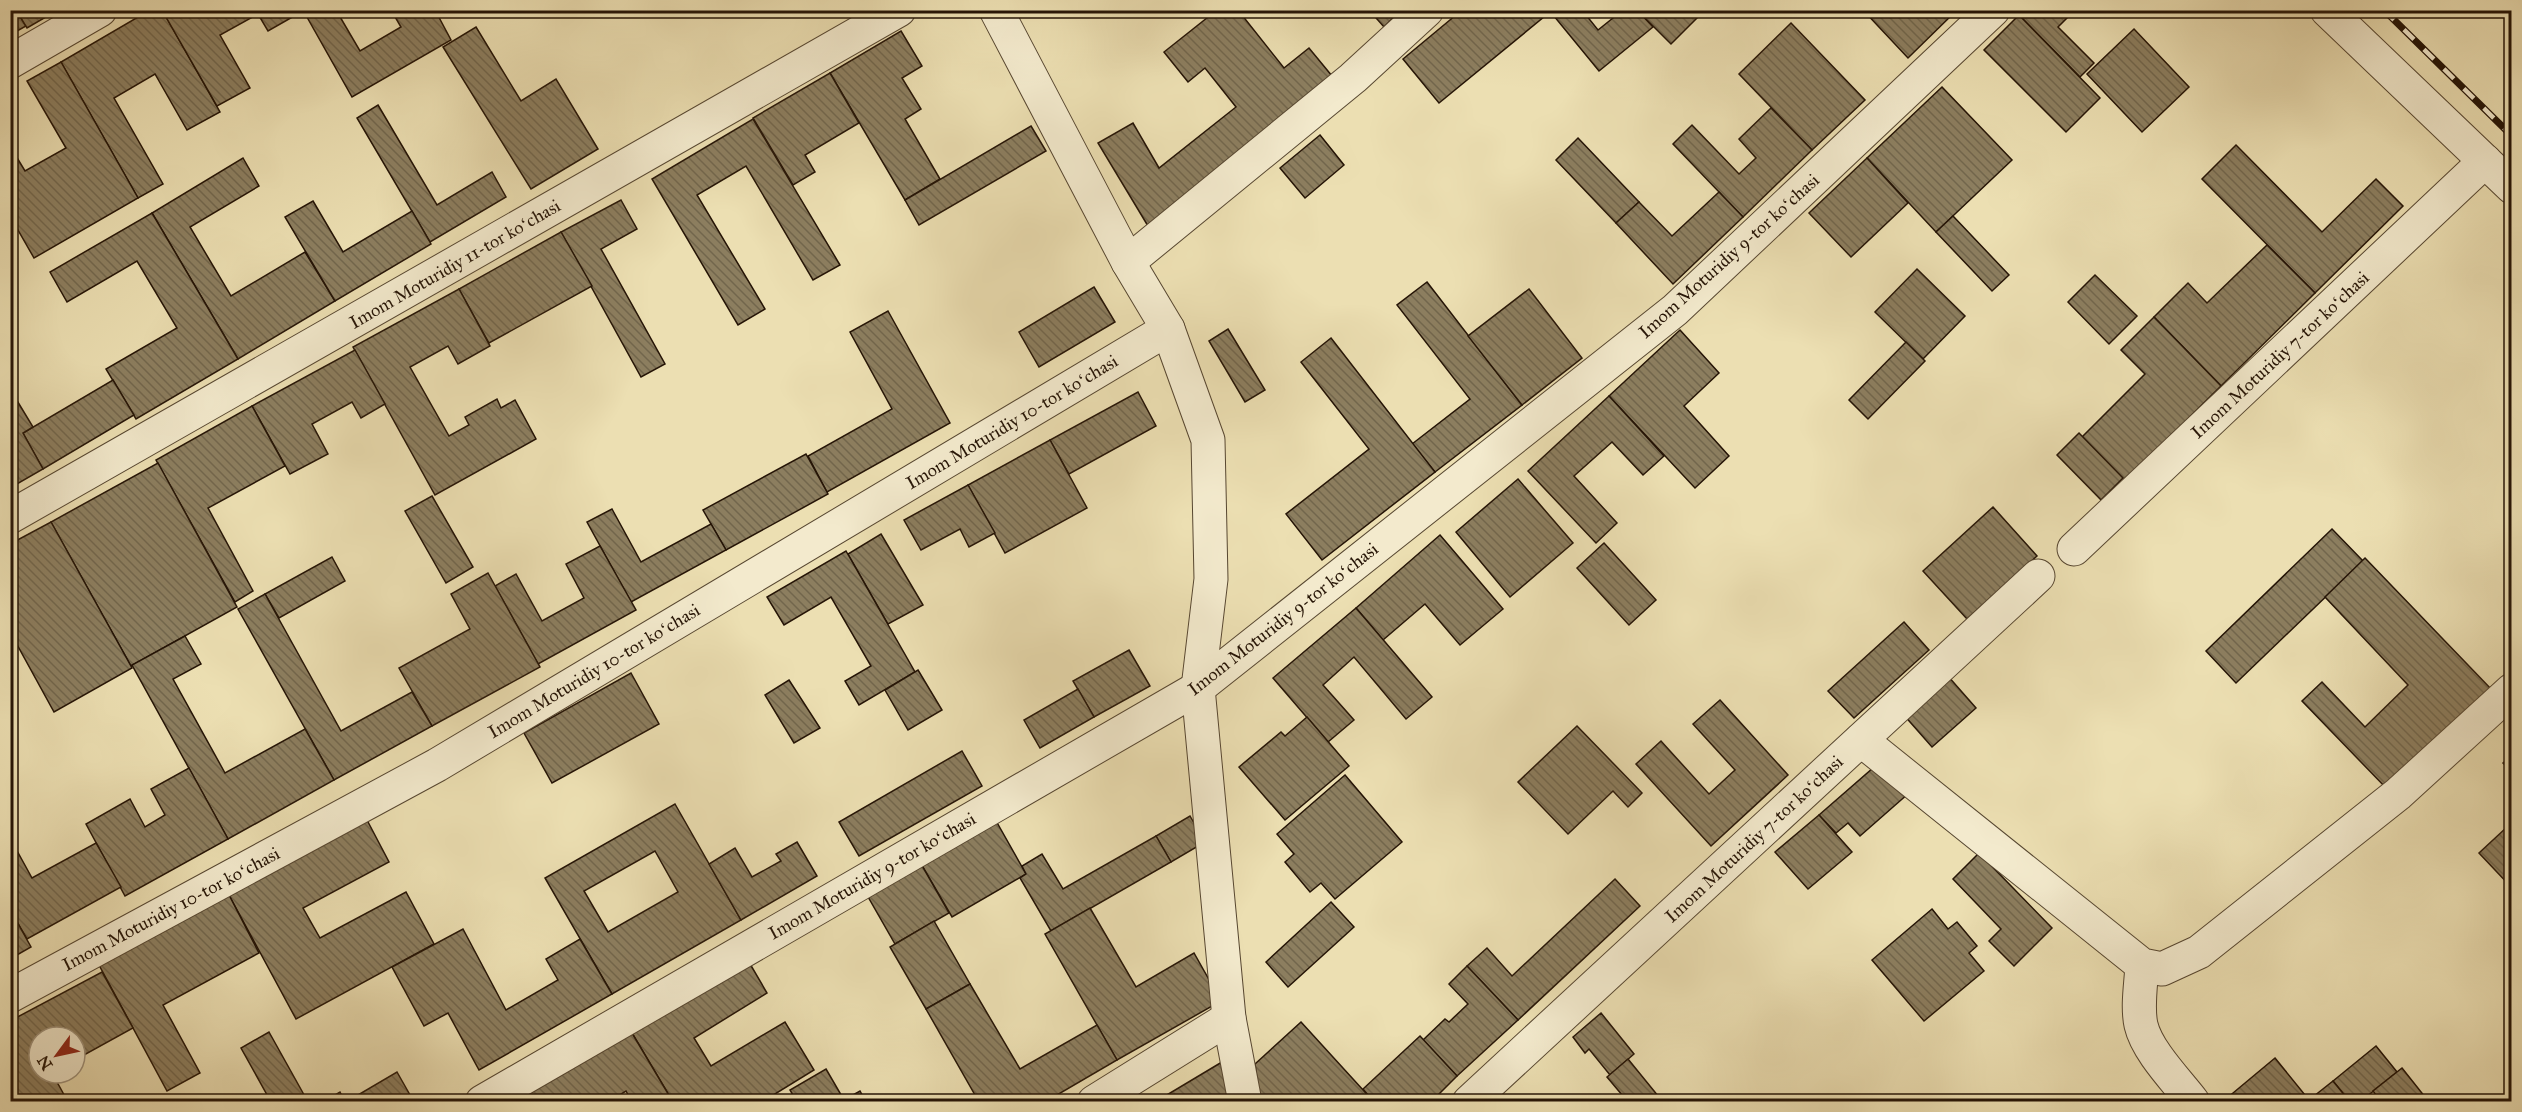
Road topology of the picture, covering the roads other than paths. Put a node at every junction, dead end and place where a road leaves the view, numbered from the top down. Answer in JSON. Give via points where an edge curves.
{"nodes":[{"id":1,"x":100,"y":10,"type":"edge"},
{"id":2,"x":899,"y":10,"type":"edge"},
{"id":3,"x":996,"y":10,"type":"edge"},
{"id":4,"x":1428,"y":10,"type":"edge"},
{"id":5,"x":1993,"y":10,"type":"edge"},
{"id":6,"x":2327,"y":10,"type":"edge"},
{"id":7,"x":10,"y":62,"type":"edge"},
{"id":8,"x":2485,"y":161,"type":"junction"},
{"id":9,"x":2511,"y":187,"type":"edge"},
{"id":10,"x":1128,"y":262,"type":"junction"},
{"id":11,"x":1168,"y":329,"type":"junction"},
{"id":12,"x":10,"y":517,"type":"edge"},
{"id":13,"x":2074,"y":549,"type":"dead end"},
{"id":14,"x":2038,"y":576,"type":"dead end"},
{"id":15,"x":1198,"y":688,"type":"junction"},
{"id":16,"x":2511,"y":690,"type":"edge"},
{"id":17,"x":1861,"y":740,"type":"junction"},
{"id":18,"x":2142,"y":965,"type":"junction"},
{"id":19,"x":10,"y":996,"type":"edge"},
{"id":20,"x":1229,"y":1018,"type":"junction"},
{"id":21,"x":482,"y":1101,"type":"edge"},
{"id":22,"x":1094,"y":1101,"type":"edge"},
{"id":23,"x":1245,"y":1101,"type":"edge"},
{"id":24,"x":1469,"y":1101,"type":"edge"},
{"id":25,"x":2193,"y":1101,"type":"edge"}],
"edges":[{"from":1,"to":7,"type":"street"},
{"from":2,"to":12,"type":"street","name":"Imom Moturidiy 11-tor koʻchasi"},
{"from":3,"to":10,"type":"street"},
{"from":4,"to":10,"type":"street","via":[[1353,78]]},
{"from":5,"to":15,"type":"street","name":"Imom Moturidiy 9-tor koʻchasi","via":[[1675,310]]},
{"from":6,"to":8,"type":"street"},
{"from":8,"to":9,"type":"street"},
{"from":8,"to":13,"type":"street","name":"Imom Moturidiy 7-tor koʻchasi"},
{"from":10,"to":11,"type":"street"},
{"from":11,"to":15,"type":"street","via":[[1208,440],[1211,579]]},
{"from":11,"to":19,"type":"street","name":"Imom Moturidiy 10-tor koʻchasi","via":[[437,765]]},
{"from":14,"to":17,"type":"street","name":"Imom Moturidiy 7-tor koʻchasi"},
{"from":15,"to":20,"type":"street"},
{"from":15,"to":21,"type":"street","name":"Imom Moturidiy 9-tor koʻchasi"},
{"from":16,"to":18,"type":"street","via":[[2398,794],[2199,952],[2162,969]]},
{"from":17,"to":18,"type":"street"},
{"from":17,"to":24,"type":"street","name":"Imom Moturidiy 7-tor koʻchasi"},
{"from":18,"to":25,"type":"street","via":[[2142,1028],[2164,1065]]},
{"from":20,"to":22,"type":"street"},
{"from":20,"to":23,"type":"street"}]}
